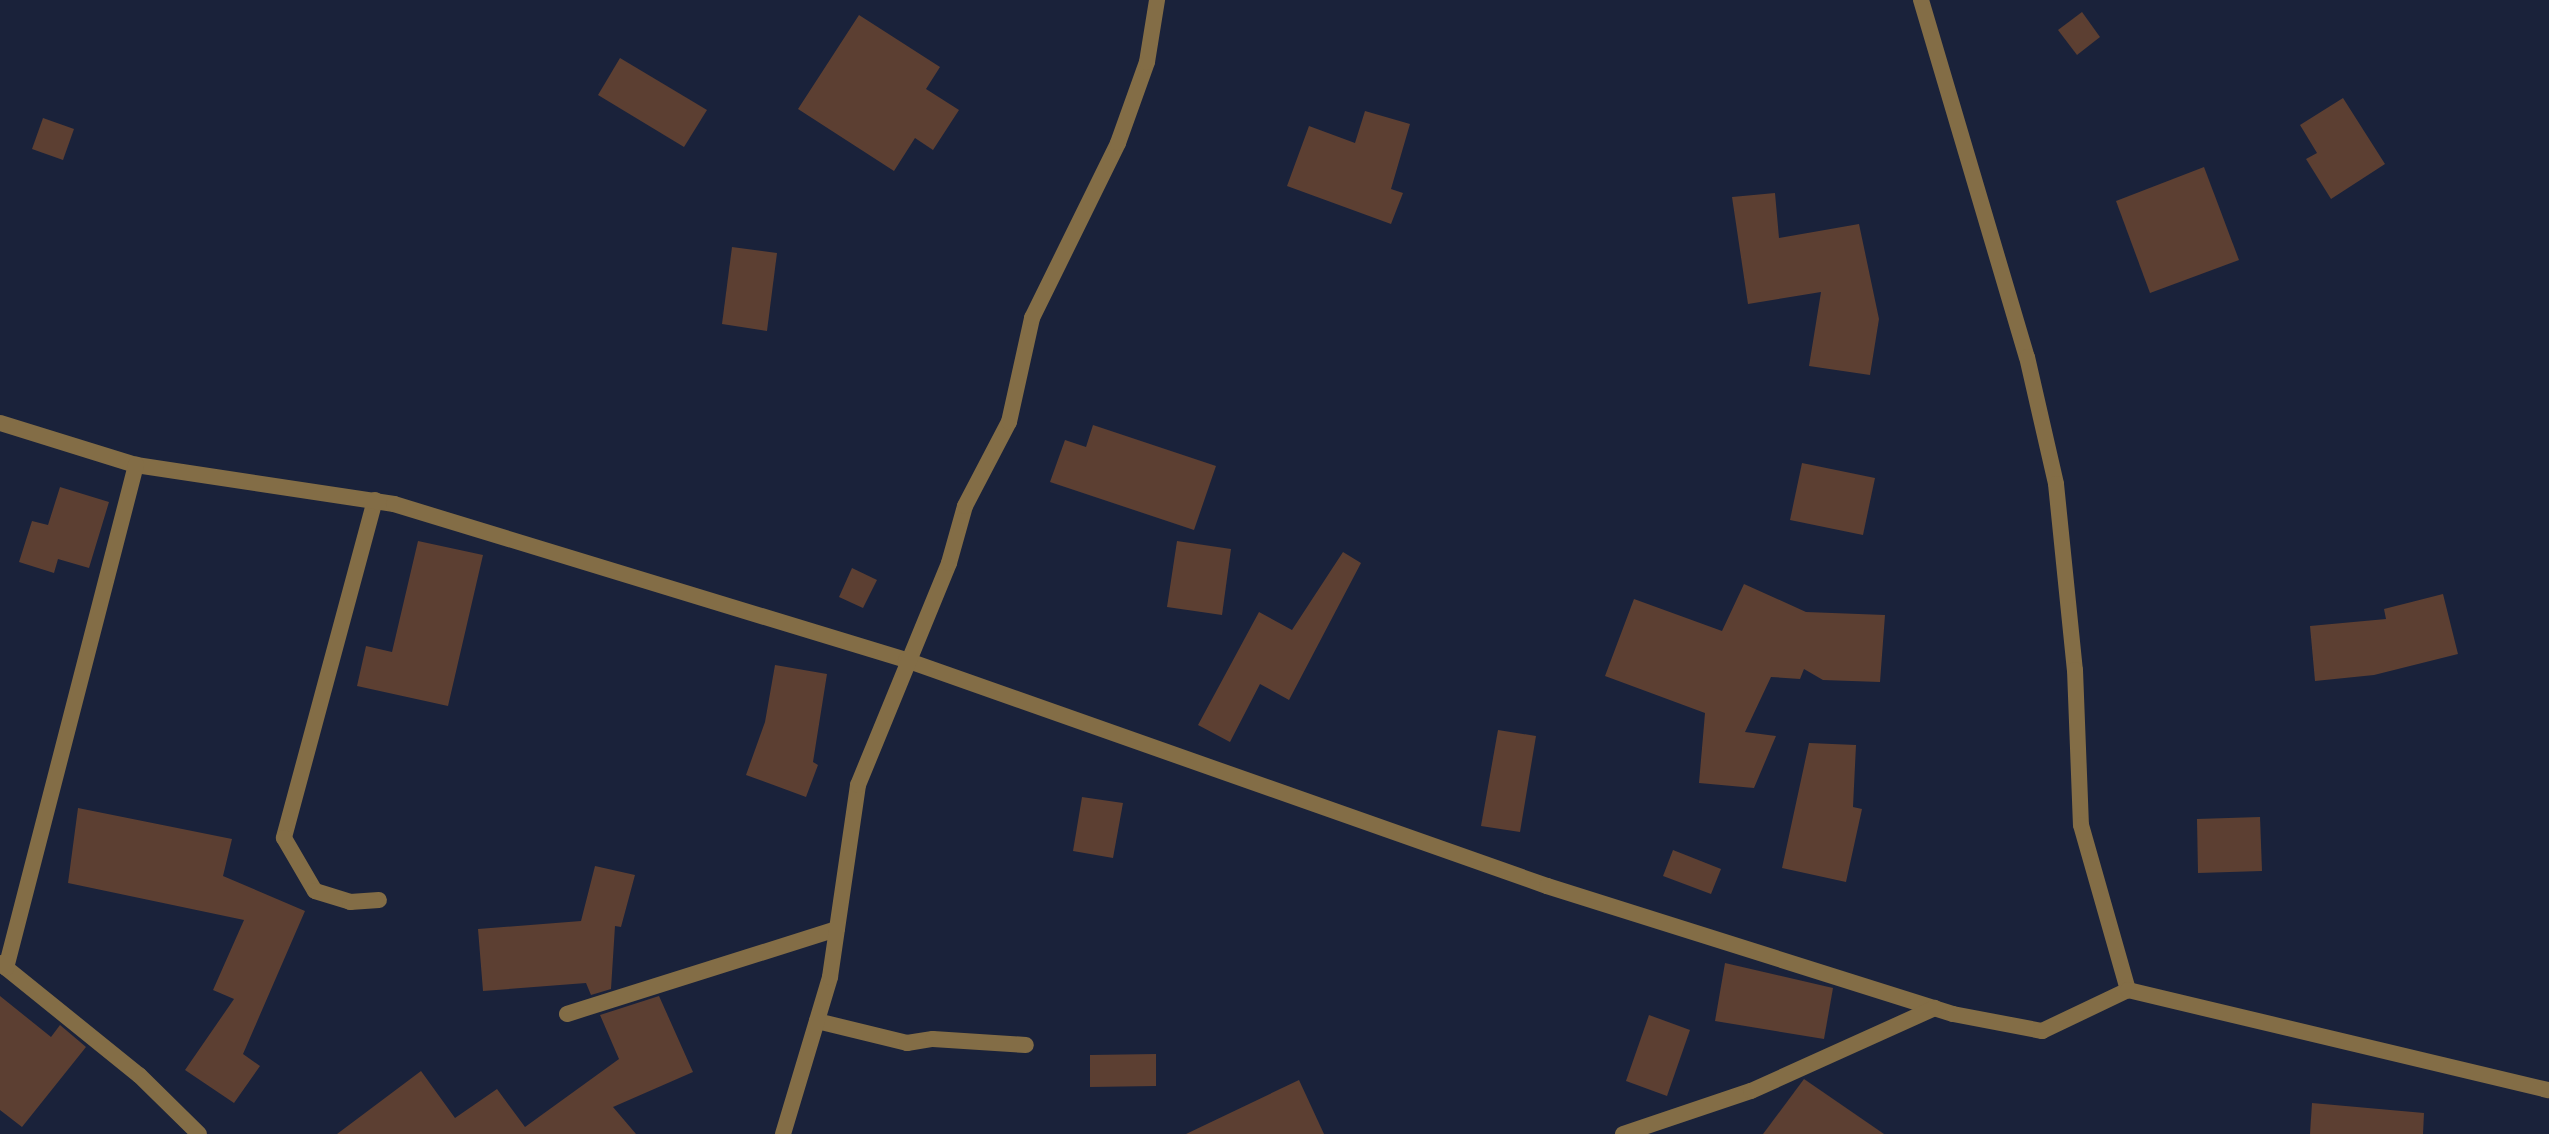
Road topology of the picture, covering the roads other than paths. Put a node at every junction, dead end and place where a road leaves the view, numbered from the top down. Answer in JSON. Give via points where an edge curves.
{"nodes":[{"id":1,"x":1157,"y":0,"type":"edge"},
{"id":2,"x":1921,"y":0,"type":"edge"},
{"id":3,"x":0,"y":423,"type":"edge"},
{"id":4,"x":136,"y":465,"type":"junction"},
{"id":5,"x":375,"y":500,"type":"junction"},
{"id":6,"x":906,"y":660,"type":"junction"},
{"id":7,"x":379,"y":900,"type":"dead end"},
{"id":8,"x":837,"y":929,"type":"junction"},
{"id":9,"x":3,"y":966,"type":"edge"},
{"id":10,"x":2128,"y":990,"type":"junction"},
{"id":11,"x":1935,"y":1008,"type":"junction"},
{"id":12,"x":567,"y":1014,"type":"dead end"},
{"id":13,"x":817,"y":1021,"type":"junction"},
{"id":14,"x":1026,"y":1045,"type":"dead end"},
{"id":15,"x":2549,"y":1090,"type":"edge"},
{"id":16,"x":199,"y":1134,"type":"edge"},
{"id":17,"x":783,"y":1134,"type":"edge"},
{"id":18,"x":1623,"y":1134,"type":"edge"}],
"edges":[{"from":1,"to":6,"type":"street","via":[[1147,62],[1118,143],[1032,318],[1009,422],[965,506],[949,563]]},
{"from":2,"to":10,"type":"street","via":[[2027,357],[2056,484],[2075,670],[2081,825]]},
{"from":3,"to":4,"type":"street"},
{"from":4,"to":5,"type":"street"},
{"from":4,"to":9,"type":"street"},
{"from":5,"to":6,"type":"street"},
{"from":5,"to":7,"type":"street","via":[[284,838],[315,891],[350,902]]},
{"from":6,"to":8,"type":"street","via":[[858,785]]},
{"from":6,"to":11,"type":"street","via":[[1547,886]]},
{"from":8,"to":12,"type":"street"},
{"from":8,"to":13,"type":"street"},
{"from":9,"to":16,"type":"street","via":[[139,1075]]},
{"from":10,"to":11,"type":"street","via":[[2042,1031]]},
{"from":10,"to":15,"type":"street"},
{"from":11,"to":18,"type":"street","via":[[1751,1091]]},
{"from":13,"to":14,"type":"street","via":[[907,1043],[933,1039]]},
{"from":13,"to":17,"type":"street"}]}
